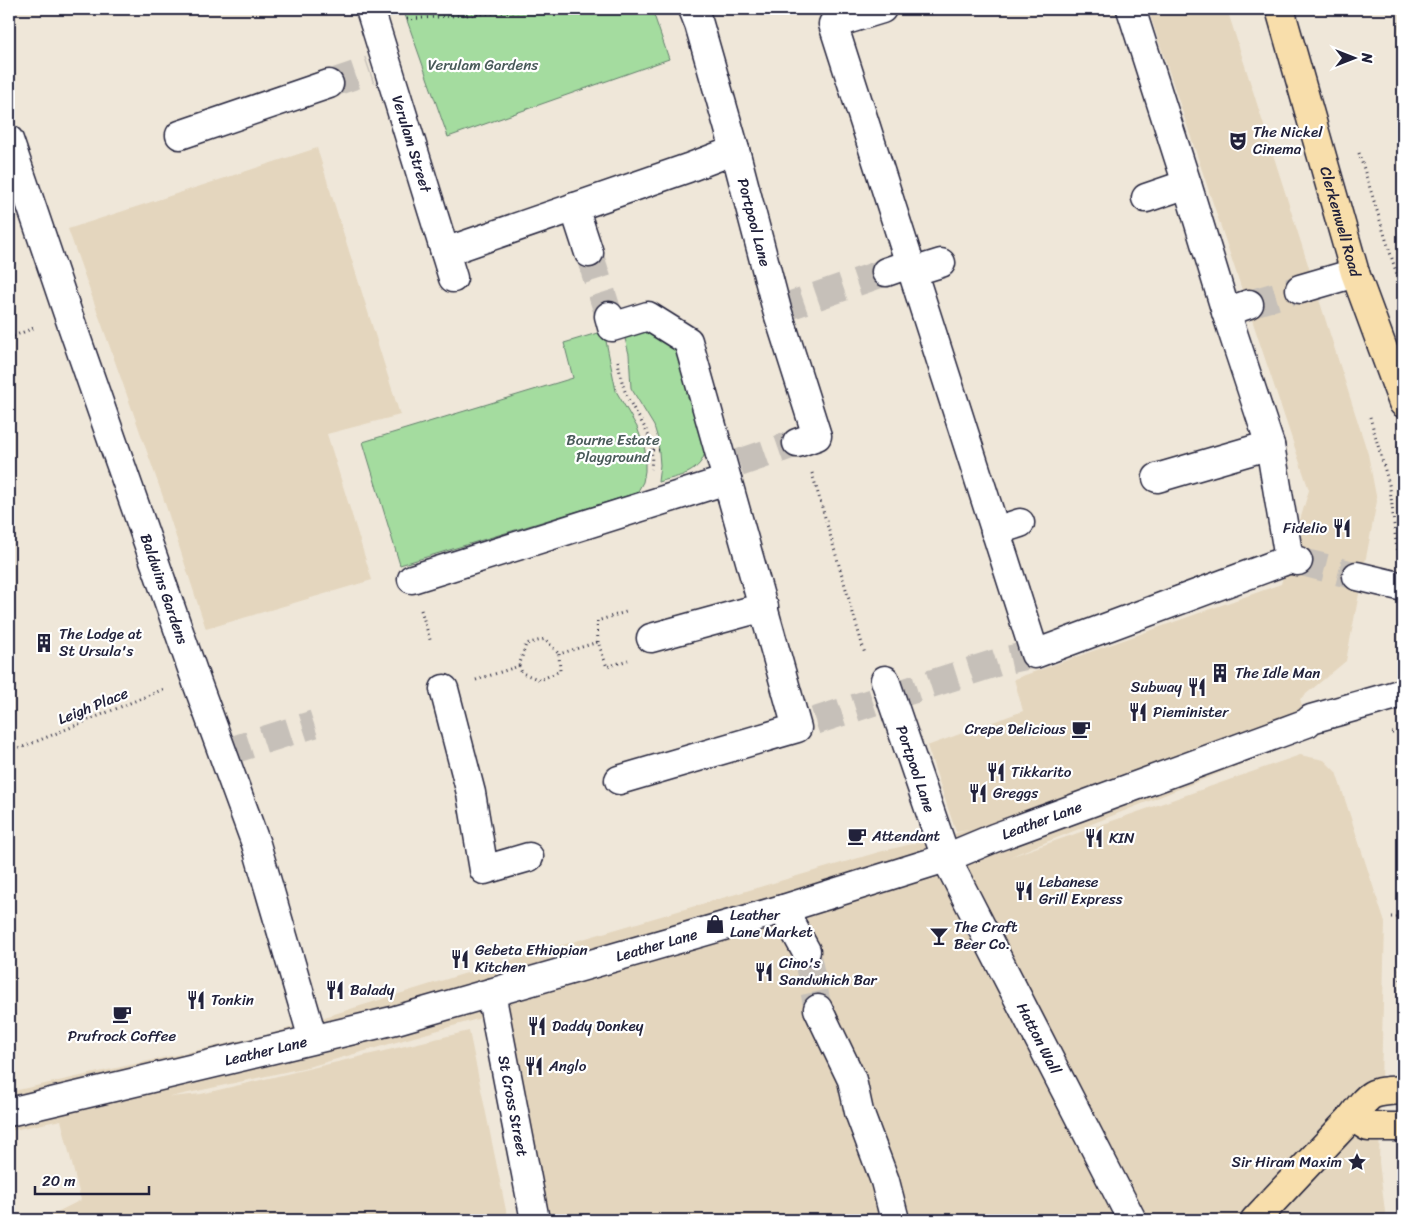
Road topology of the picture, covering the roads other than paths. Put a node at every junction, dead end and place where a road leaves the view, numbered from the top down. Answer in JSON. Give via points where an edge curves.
{"nodes":[{"id":1,"x":370,"y":9,"type":"edge"},
{"id":2,"x":693,"y":9,"type":"edge"},
{"id":3,"x":882,"y":9,"type":"edge"},
{"id":4,"x":1131,"y":9,"type":"edge"},
{"id":5,"x":1280,"y":9,"type":"edge"},
{"id":6,"x":329,"y":84,"type":"tunnel mouth"},
{"id":7,"x":180,"y":134,"type":"dead end"},
{"id":8,"x":9,"y":140,"type":"edge"},
{"id":9,"x":735,"y":150,"type":"junction"},
{"id":10,"x":1187,"y":184,"type":"junction"},
{"id":11,"x":1146,"y":198,"type":"dead end"},
{"id":12,"x":19,"y":207,"type":"edge"},
{"id":13,"x":574,"y":207,"type":"junction"},
{"id":14,"x":445,"y":252,"type":"junction"},
{"id":15,"x":589,"y":253,"type":"tunnel mouth"},
{"id":16,"x":941,"y":263,"type":"dead end"},
{"id":17,"x":902,"y":269,"type":"junction"},
{"id":18,"x":1356,"y":273,"type":"junction"},
{"id":19,"x":453,"y":278,"type":"dead end"},
{"id":20,"x":1300,"y":290,"type":"tunnel mouth"},
{"id":21,"x":609,"y":316,"type":"dead end"},
{"id":22,"x":1403,"y":403,"type":"edge"},
{"id":23,"x":805,"y":440,"type":"road end"},
{"id":24,"x":1270,"y":445,"type":"junction"},
{"id":25,"x":730,"y":470,"type":"junction"},
{"id":26,"x":1157,"y":478,"type":"dead end"},
{"id":27,"x":1357,"y":576,"type":"tunnel mouth"},
{"id":28,"x":412,"y":579,"type":"dead end"},
{"id":29,"x":1403,"y":587,"type":"edge"},
{"id":30,"x":764,"y":607,"type":"junction"},
{"id":31,"x":651,"y":638,"type":"road end"},
{"id":32,"x":444,"y":689,"type":"road end"},
{"id":33,"x":1403,"y":693,"type":"edge"},
{"id":34,"x":882,"y":695,"type":"road end"},
{"id":35,"x":619,"y":780,"type":"dead end"},
{"id":36,"x":529,"y":857,"type":"dead end"},
{"id":37,"x":946,"y":858,"type":"junction"},
{"id":38,"x":783,"y":909,"type":"junction"},
{"id":39,"x":806,"y":951,"type":"tunnel mouth"},
{"id":40,"x":491,"y":993,"type":"junction"},
{"id":41,"x":818,"y":1009,"type":"tunnel mouth"},
{"id":42,"x":313,"y":1039,"type":"junction"},
{"id":43,"x":1403,"y":1090,"type":"edge"},
{"id":44,"x":9,"y":1112,"type":"edge"},
{"id":45,"x":1352,"y":1117,"type":"junction"},
{"id":46,"x":1403,"y":1127,"type":"edge"},
{"id":47,"x":534,"y":1220,"type":"edge"},
{"id":48,"x":895,"y":1220,"type":"edge"},
{"id":49,"x":1132,"y":1220,"type":"edge"},
{"id":50,"x":1255,"y":1220,"type":"edge"}],
"edges":[{"from":1,"to":14,"type":"street","name":"Verulam Street","via":[[378,67]]},
{"from":2,"to":9,"type":"street","name":"Portpool Lane"},
{"from":3,"to":17,"type":"street","via":[[833,24]]},
{"from":4,"to":10,"type":"street"},
{"from":5,"to":18,"type":"main road","name":"Clerkenwell Road"},
{"from":6,"to":7,"type":"street"},
{"from":8,"to":12,"type":"street","name":"Baldwins Gardens"},
{"from":9,"to":13,"type":"street"},
{"from":9,"to":23,"type":"street","name":"Portpool Lane","via":[[777,310]]},
{"from":10,"to":11,"type":"street"},
{"from":10,"to":24,"type":"street","via":[[1237,308]]},
{"from":12,"to":42,"type":"street","name":"Baldwins Gardens","via":[[256,844]]},
{"from":13,"to":14,"type":"street"},
{"from":13,"to":15,"type":"street"},
{"from":14,"to":19,"type":"street","name":"Verulam Street"},
{"from":16,"to":17,"type":"street"},
{"from":17,"to":24,"type":"street","via":[[1007,527],[1035,654],[1293,560]]},
{"from":18,"to":20,"type":"street"},
{"from":18,"to":22,"type":"main road","name":"Clerkenwell Road"},
{"from":21,"to":25,"type":"street","via":[[612,327],[648,316],[688,341]]},
{"from":24,"to":26,"type":"street"},
{"from":25,"to":28,"type":"street"},
{"from":25,"to":30,"type":"street"},
{"from":27,"to":29,"type":"street"},
{"from":30,"to":31,"type":"street"},
{"from":30,"to":35,"type":"street","via":[[806,725]]},
{"from":32,"to":36,"type":"street","via":[[471,793],[484,870]]},
{"from":33,"to":37,"type":"street","name":"Leather Lane","via":[[1310,720]]},
{"from":34,"to":37,"type":"street","name":"Portpool Lane"},
{"from":37,"to":38,"type":"street","name":"Leather Lane"},
{"from":37,"to":49,"type":"street","name":"Hatton Wall"},
{"from":38,"to":39,"type":"street"},
{"from":38,"to":40,"type":"street","name":"Leather Lane"},
{"from":40,"to":42,"type":"street","name":"Leather Lane"},
{"from":40,"to":47,"type":"street","name":"St Cross Street"},
{"from":41,"to":48,"type":"street","via":[[852,1080]]},
{"from":42,"to":44,"type":"street","name":"Leather Lane"},
{"from":43,"to":45,"type":"main road","via":[[1371,1094]]},
{"from":45,"to":46,"type":"main road","via":[[1368,1126]]},
{"from":45,"to":50,"type":"main road"}]}
